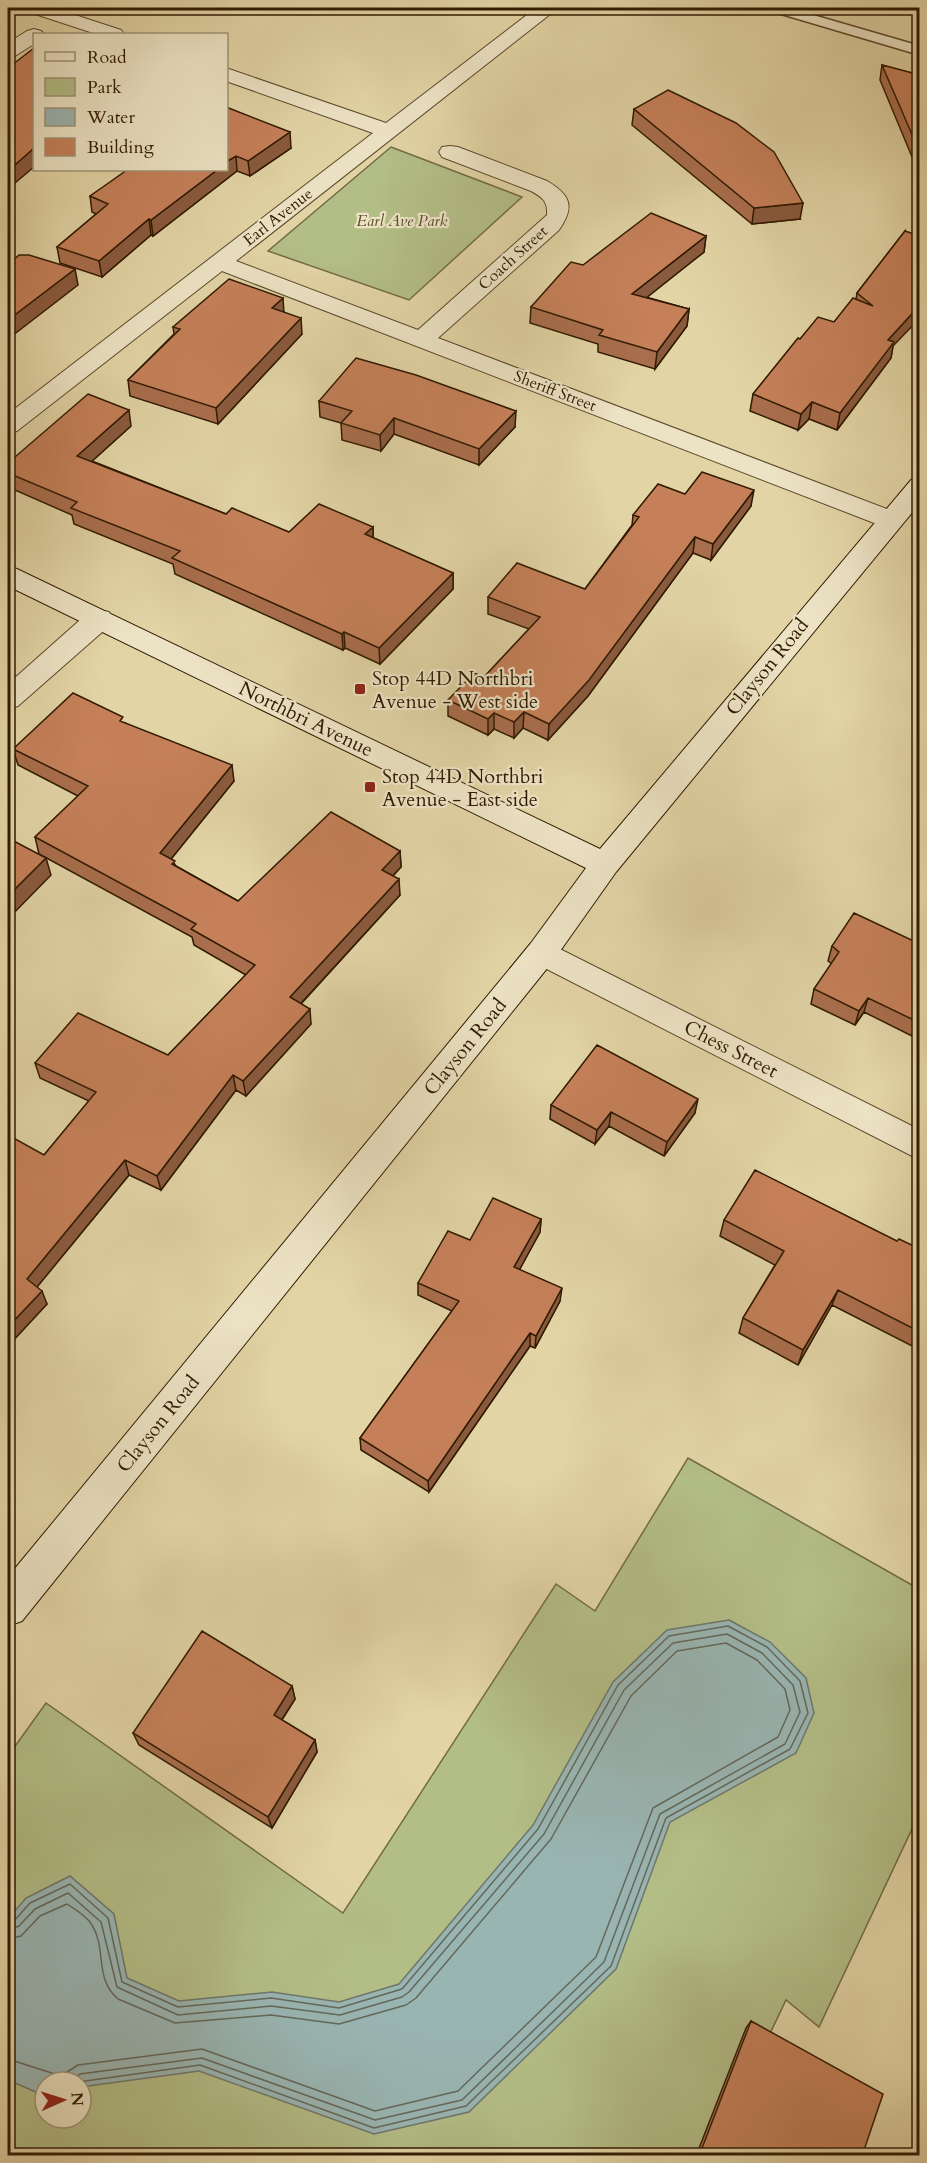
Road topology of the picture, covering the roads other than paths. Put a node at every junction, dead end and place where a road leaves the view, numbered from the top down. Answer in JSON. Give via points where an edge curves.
{"nodes":[{"id":1,"x":36,"y":8,"type":"edge"},
{"id":2,"x":548,"y":8,"type":"edge"},
{"id":3,"x":776,"y":8,"type":"edge"},
{"id":4,"x":64,"y":17,"type":"junction"},
{"id":5,"x":38,"y":33,"type":"edge"},
{"id":6,"x":111,"y":33,"type":"edge"},
{"id":7,"x":33,"y":36,"type":"edge"},
{"id":8,"x":920,"y":51,"type":"edge"},
{"id":9,"x":8,"y":52,"type":"edge"},
{"id":10,"x":228,"y":75,"type":"edge"},
{"id":11,"x":389,"y":131,"type":"junction"},
{"id":12,"x":450,"y":152,"type":"dead end"},
{"id":13,"x":219,"y":262,"type":"junction"},
{"id":14,"x":421,"y":340,"type":"junction"},
{"id":15,"x":8,"y":426,"type":"edge"},
{"id":16,"x":920,"y":486,"type":"edge"},
{"id":17,"x":891,"y":520,"type":"junction"},
{"id":18,"x":8,"y":575,"type":"edge"},
{"id":19,"x":99,"y":619,"type":"junction"},
{"id":20,"x":8,"y":699,"type":"edge"},
{"id":21,"x":605,"y":864,"type":"junction"},
{"id":22,"x":542,"y":952,"type":"junction"},
{"id":23,"x":920,"y":1146,"type":"edge"},
{"id":24,"x":8,"y":1607,"type":"edge"}],
"edges":[{"from":1,"to":4,"type":"street"},
{"from":2,"to":11,"type":"street","name":"Earl Avenue"},
{"from":3,"to":8,"type":"lane"},
{"from":4,"to":5,"type":"street"},
{"from":4,"to":6,"type":"street"},
{"from":7,"to":9,"type":"street"},
{"from":10,"to":11,"type":"street"},
{"from":11,"to":13,"type":"street","name":"Earl Avenue"},
{"from":12,"to":14,"type":"street","name":"Coach Street","via":[[539,186],[551,194],[559,206],[558,214],[551,225]]},
{"from":13,"to":14,"type":"street","name":"Sheriff Street"},
{"from":13,"to":15,"type":"street","name":"Earl Avenue"},
{"from":14,"to":17,"type":"street","name":"Sheriff Street"},
{"from":16,"to":17,"type":"street","name":"Clayson Road"},
{"from":17,"to":21,"type":"street","name":"Clayson Road"},
{"from":18,"to":19,"type":"street","name":"Northbri Avenue"},
{"from":19,"to":20,"type":"street"},
{"from":19,"to":21,"type":"street","name":"Northbri Avenue"},
{"from":21,"to":22,"type":"street","name":"Clayson Road"},
{"from":22,"to":23,"type":"street","name":"Chess Street"},
{"from":22,"to":24,"type":"street","name":"Clayson Road"}]}
